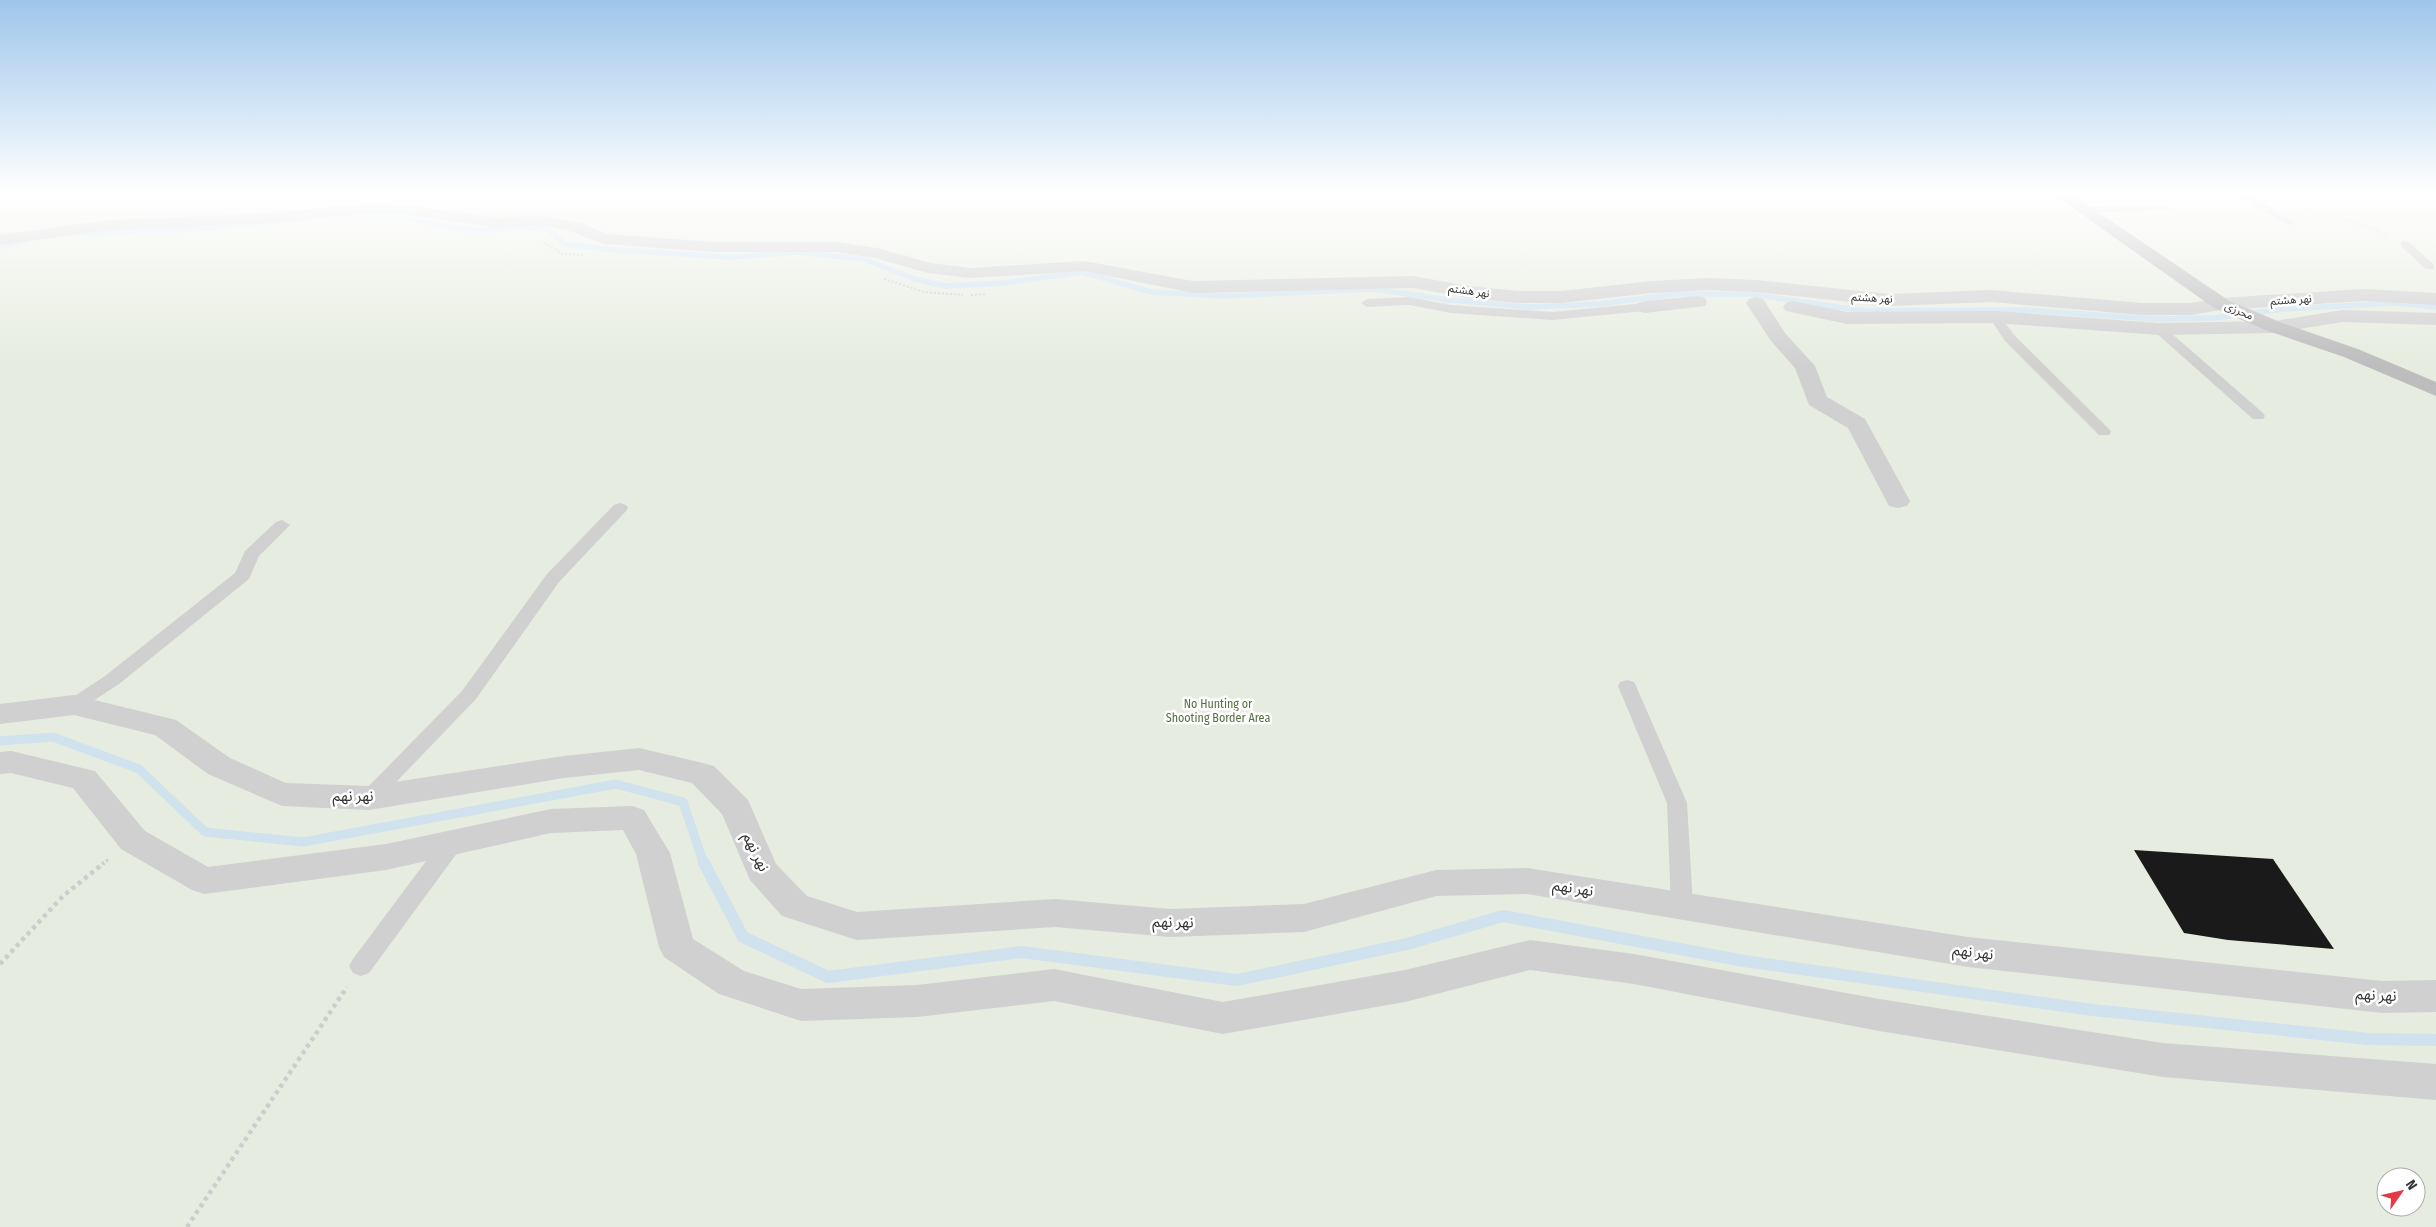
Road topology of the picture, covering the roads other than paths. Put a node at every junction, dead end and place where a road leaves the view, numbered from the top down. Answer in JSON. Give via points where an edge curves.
{"nodes":[{"id":1,"x":865,"y":251,"type":"edge"},
{"id":2,"x":2145,"y":251,"type":"edge"},
{"id":3,"x":2413,"y":251,"type":"edge"},
{"id":4,"x":2434,"y":269,"type":"edge"},
{"id":5,"x":2436,"y":299,"type":"edge"},
{"id":6,"x":1367,"y":303,"type":"dead end"},
{"id":7,"x":1756,"y":303,"type":"junction"},
{"id":8,"x":2227,"y":306,"type":"junction"},
{"id":9,"x":1645,"y":307,"type":"joint"},
{"id":10,"x":1995,"y":317,"type":"junction"},
{"id":11,"x":2436,"y":318,"type":"edge"},
{"id":12,"x":2268,"y":324,"type":"junction"},
{"id":13,"x":2159,"y":329,"type":"junction"},
{"id":14,"x":2436,"y":390,"type":"edge"},
{"id":15,"x":2258,"y":416,"type":"dead end"},
{"id":16,"x":2104,"y":432,"type":"dead end"},
{"id":17,"x":1898,"y":501,"type":"dead end"},
{"id":18,"x":620,"y":508,"type":"dead end"},
{"id":19,"x":282,"y":525,"type":"dead end"},
{"id":20,"x":1627,"y":686,"type":"dead end"},
{"id":21,"x":74,"y":705,"type":"junction"},
{"id":22,"x":0,"y":714,"type":"edge"},
{"id":23,"x":0,"y":763,"type":"edge"},
{"id":24,"x":368,"y":798,"type":"junction"},
{"id":25,"x":452,"y":843,"type":"junction"},
{"id":26,"x":1682,"y":906,"type":"junction"},
{"id":27,"x":361,"y":966,"type":"road end"},
{"id":28,"x":2436,"y":996,"type":"edge"},
{"id":29,"x":2436,"y":1082,"type":"edge"}],
"edges":[{"from":1,"to":8,"type":"street","name":"نهر هشتم","via":[[928,268],[971,273],[1084,266],[1193,286],[1413,282],[1488,294],[1561,297],[1707,284],[1890,300],[1992,296],[2142,309]]},
{"from":2,"to":8,"type":"street","name":"محرزی"},
{"from":3,"to":4,"type":"lane"},
{"from":5,"to":8,"type":"street","name":"نهر هشتم","via":[[2364,295]]},
{"from":6,"to":9,"type":"lane","via":[[1409,301],[1451,309],[1552,316]]},
{"from":7,"to":9,"type":"street","via":[[1719,300]]},
{"from":7,"to":10,"type":"street","via":[[1779,304],[1847,318]]},
{"from":7,"to":17,"type":"street","via":[[1778,337],[1805,366],[1817,400],[1857,424]]},
{"from":8,"to":12,"type":"street","name":"محرزی"},
{"from":10,"to":13,"type":"street"},
{"from":10,"to":16,"type":"lane","via":[[2009,338]]},
{"from":11,"to":12,"type":"street","via":[[2342,316]]},
{"from":12,"to":13,"type":"street"},
{"from":12,"to":14,"type":"street","name":"محرزی","via":[[2350,353]]},
{"from":13,"to":15,"type":"lane"},
{"from":18,"to":24,"type":"lane","via":[[553,578],[469,696]]},
{"from":19,"to":21,"type":"lane","via":[[251,554],[243,575],[112,680]]},
{"from":20,"to":26,"type":"lane","via":[[1677,803]]},
{"from":21,"to":22,"type":"street","name":"نهر نهم"},
{"from":21,"to":24,"type":"street","name":"نهر نهم","via":[[165,727],[219,766],[282,794]]},
{"from":23,"to":25,"type":"street","via":[[11,762],[84,779],[133,840],[204,881],[386,856]]},
{"from":24,"to":26,"type":"street","name":"نهر نهم","via":[[564,767],[639,759],[703,774],[736,808],[762,871],[794,906],[857,926],[1056,913],[1170,924],[1304,918],[1436,883],[1527,880]]},
{"from":25,"to":27,"type":"lane"},
{"from":25,"to":29,"type":"street","via":[[551,821],[632,818],[653,853],[677,947],[732,983],[801,1005],[917,1001],[1054,985],[1223,1018],[1406,986],[1530,955],[1634,969],[1879,1015],[2163,1060]]},
{"from":26,"to":28,"type":"street","name":"نهر نهم","via":[[1968,952],[2382,997]]}]}
